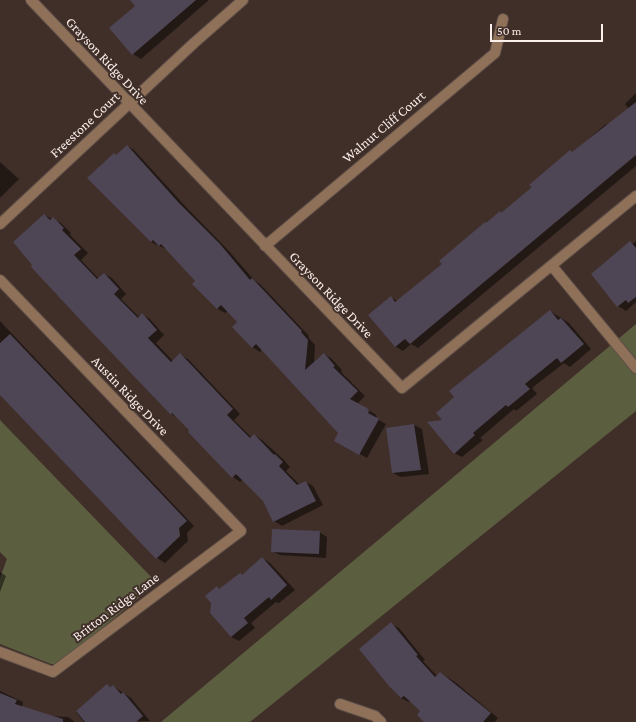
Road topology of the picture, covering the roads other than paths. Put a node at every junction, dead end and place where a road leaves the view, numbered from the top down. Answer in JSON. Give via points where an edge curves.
{"nodes":[{"id":1,"x":31,"y":0,"type":"edge"},
{"id":2,"x":243,"y":0,"type":"edge"},
{"id":3,"x":503,"y":19,"type":"dead end"},
{"id":4,"x":128,"y":104,"type":"junction"},
{"id":5,"x":636,"y":196,"type":"edge"},
{"id":6,"x":0,"y":224,"type":"edge"},
{"id":7,"x":264,"y":246,"type":"junction"},
{"id":8,"x":552,"y":266,"type":"junction"},
{"id":9,"x":0,"y":280,"type":"edge"},
{"id":10,"x":636,"y":368,"type":"edge"},
{"id":11,"x":240,"y":531,"type":"joint"},
{"id":12,"x":0,"y":652,"type":"edge"},
{"id":13,"x":340,"y":704,"type":"dead end"},
{"id":14,"x":381,"y":722,"type":"edge"}],
"edges":[{"from":1,"to":4,"type":"street","name":"Grayson Ridge Drive"},
{"from":2,"to":4,"type":"street","name":"Freestone Court"},
{"from":3,"to":7,"type":"street","name":"Walnut Cliff Court","via":[[495,53]]},
{"from":4,"to":6,"type":"street","name":"Freestone Court"},
{"from":4,"to":7,"type":"street","name":"Grayson Ridge Drive"},
{"from":5,"to":8,"type":"street","name":"Grayson Ridge Drive"},
{"from":7,"to":8,"type":"street","name":"Grayson Ridge Drive","via":[[402,388]]},
{"from":8,"to":10,"type":"street"},
{"from":9,"to":11,"type":"street","name":"Austin Ridge Drive"},
{"from":11,"to":12,"type":"street","name":"Britton Ridge Lane","via":[[53,672]]},
{"from":13,"to":14,"type":"street","via":[[375,716]]}]}
